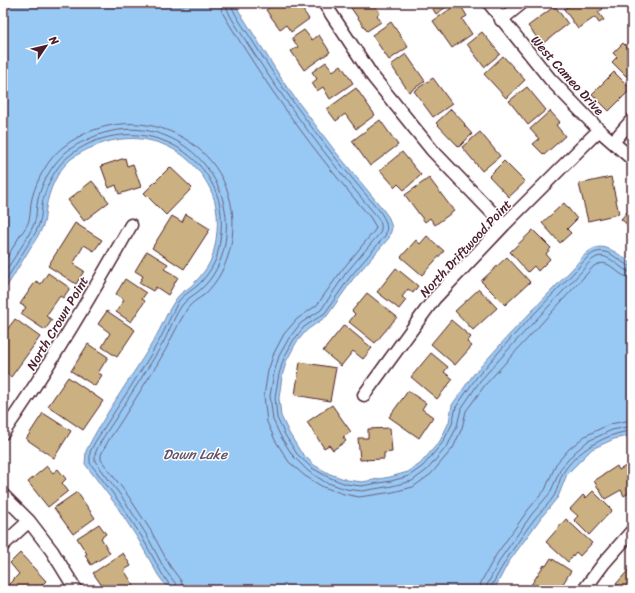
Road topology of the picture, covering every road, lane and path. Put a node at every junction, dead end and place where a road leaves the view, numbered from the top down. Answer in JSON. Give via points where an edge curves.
{"nodes":[{"id":1,"x":324,"y":3,"type":"edge"},
{"id":2,"x":489,"y":3,"type":"edge"},
{"id":3,"x":522,"y":3,"type":"edge"},
{"id":4,"x":501,"y":20,"type":"junction"},
{"id":5,"x":632,"y":120,"type":"edge"},
{"id":6,"x":599,"y":130,"type":"junction"},
{"id":7,"x":612,"y":142,"type":"junction"},
{"id":8,"x":632,"y":159,"type":"edge"},
{"id":9,"x":131,"y":225,"type":"dead end"},
{"id":10,"x":504,"y":225,"type":"junction"},
{"id":11,"x":364,"y":394,"type":"dead end"},
{"id":12,"x":3,"y":433,"type":"edge"},
{"id":13,"x":3,"y":495,"type":"edge"},
{"id":14,"x":29,"y":521,"type":"junction"},
{"id":15,"x":632,"y":531,"type":"edge"},
{"id":16,"x":3,"y":545,"type":"edge"},
{"id":17,"x":76,"y":590,"type":"edge"},
{"id":18,"x":584,"y":590,"type":"edge"}],
"edges":[{"from":1,"to":10,"type":"street","via":[[373,78],[432,150]]},
{"from":2,"to":4,"type":"street","name":"West Cameo Drive"},
{"from":3,"to":4,"type":"street"},
{"from":4,"to":6,"type":"street","name":"West Cameo Drive","via":[[550,79]]},
{"from":5,"to":7,"type":"street"},
{"from":6,"to":7,"type":"street","name":"West Cameo Drive"},
{"from":6,"to":10,"type":"street","name":"North Driftwood Point"},
{"from":7,"to":8,"type":"street","name":"West Cameo Drive"},
{"from":9,"to":12,"type":"street","name":"North Crown Point","via":[[59,350]]},
{"from":10,"to":11,"type":"street","name":"North Driftwood Point","via":[[434,299]]},
{"from":13,"to":14,"type":"street"},
{"from":14,"to":16,"type":"street"},
{"from":14,"to":17,"type":"street","via":[[52,551]]},
{"from":15,"to":18,"type":"street"}]}
